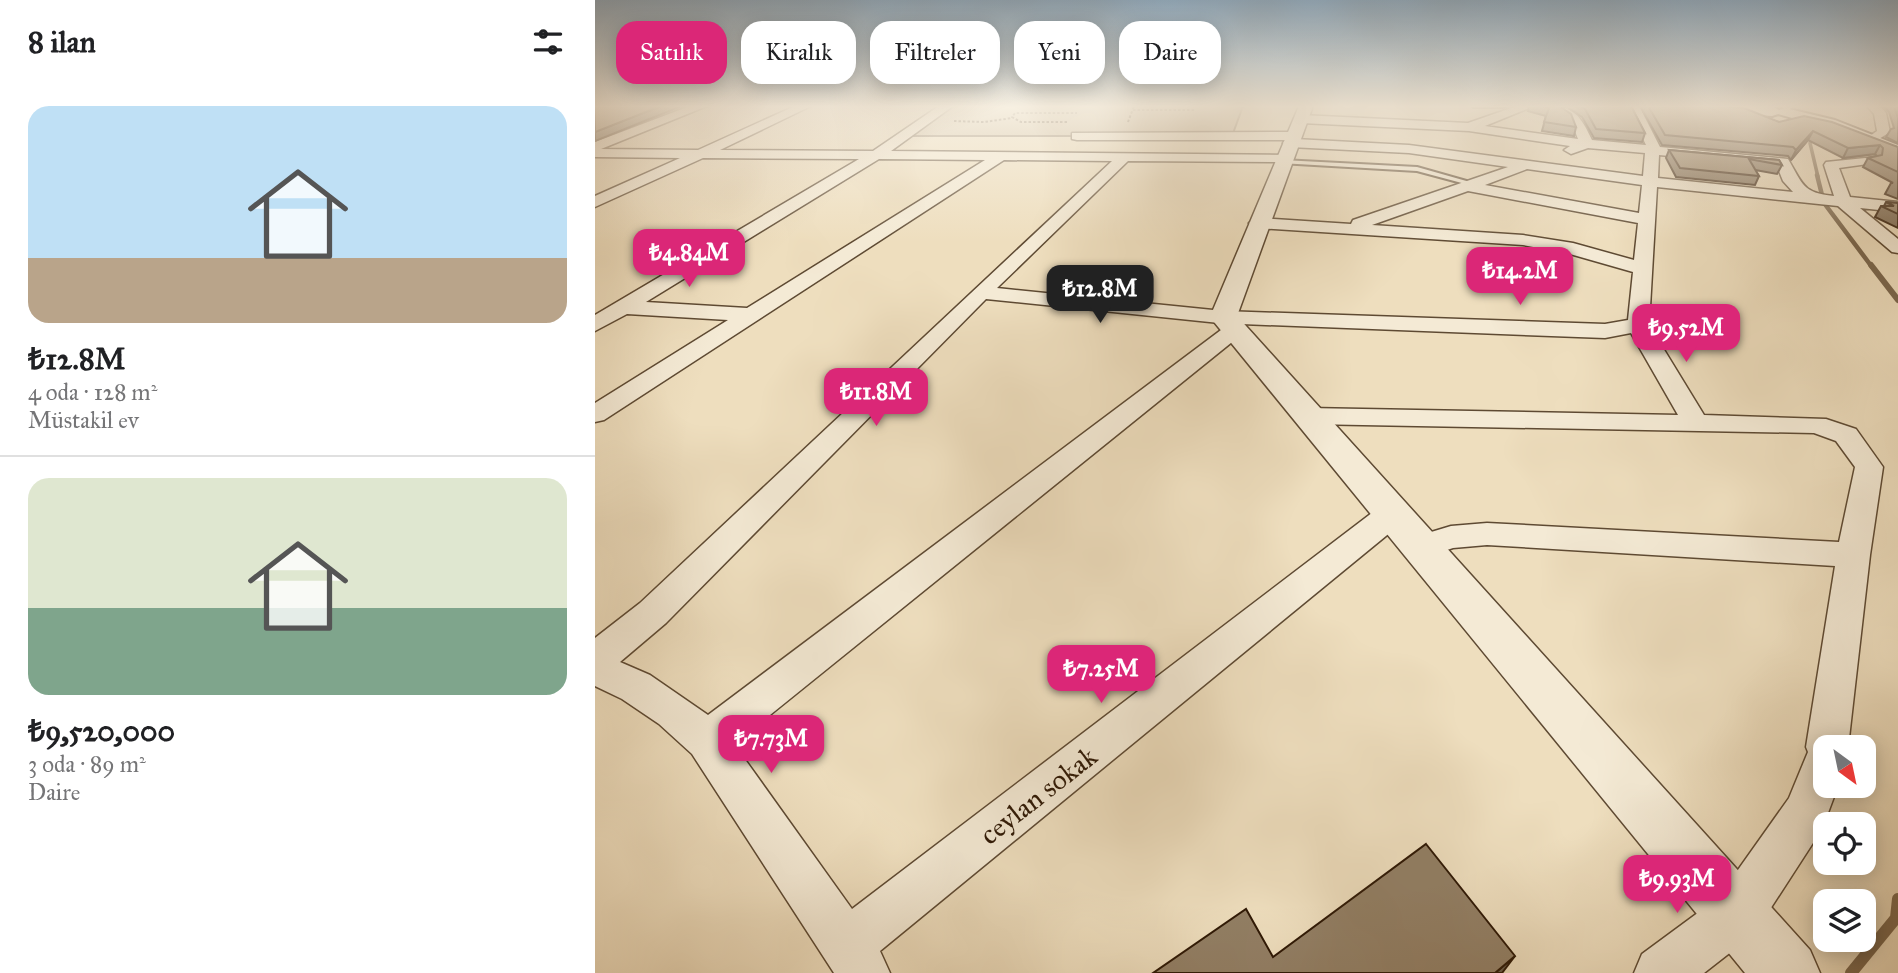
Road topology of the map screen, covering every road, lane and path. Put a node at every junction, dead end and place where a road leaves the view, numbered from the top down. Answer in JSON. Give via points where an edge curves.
{"nodes":[{"id":1,"x":706,"y":151,"type":"edge"},
{"id":2,"x":881,"y":151,"type":"edge"},
{"id":3,"x":1171,"y":151,"type":"edge"},
{"id":4,"x":1287,"y":151,"type":"edge"},
{"id":5,"x":1349,"y":151,"type":"edge"},
{"id":6,"x":1427,"y":151,"type":"edge"},
{"id":7,"x":1565,"y":151,"type":"edge"},
{"id":8,"x":1652,"y":151,"type":"edge"},
{"id":9,"x":1673,"y":151,"type":"edge"},
{"id":10,"x":595,"y":153,"type":"edge"},
{"id":11,"x":700,"y":154,"type":"junction"},
{"id":12,"x":876,"y":155,"type":"junction"},
{"id":13,"x":1001,"y":156,"type":"junction"},
{"id":14,"x":1124,"y":157,"type":"junction"},
{"id":15,"x":1870,"y":160,"type":"edge"},
{"id":16,"x":1526,"y":165,"type":"junction"},
{"id":17,"x":1650,"y":182,"type":"junction"},
{"id":18,"x":1470,"y":185,"type":"junction"},
{"id":19,"x":1810,"y":199,"type":"junction"},
{"id":20,"x":595,"y":202,"type":"edge"},
{"id":21,"x":1839,"y":202,"type":"junction"},
{"id":22,"x":1897,"y":208,"type":"edge"},
{"id":23,"x":1647,"y":220,"type":"junction"},
{"id":24,"x":1258,"y":223,"type":"junction"},
{"id":25,"x":1346,"y":228,"type":"junction"},
{"id":26,"x":1895,"y":242,"type":"edge"},
{"id":27,"x":1643,"y":269,"type":"junction"},
{"id":28,"x":981,"y":292,"type":"junction"},
{"id":29,"x":625,"y":306,"type":"junction"},
{"id":30,"x":750,"y":315,"type":"junction"},
{"id":31,"x":1228,"y":323,"type":"junction"},
{"id":32,"x":595,"y":324,"type":"edge"},
{"id":33,"x":1638,"y":325,"type":"junction"},
{"id":34,"x":595,"y":414,"type":"edge"},
{"id":35,"x":1308,"y":416,"type":"junction"},
{"id":36,"x":1696,"y":423,"type":"junction"},
{"id":37,"x":1392,"y":514,"type":"junction"},
{"id":38,"x":1420,"y":547,"type":"junction"},
{"id":39,"x":1853,"y":555,"type":"junction"},
{"id":40,"x":595,"y":660,"type":"edge"},
{"id":41,"x":595,"y":667,"type":"edge"},
{"id":42,"x":1829,"y":735,"type":"edge"},
{"id":43,"x":707,"y":740,"type":"junction"},
{"id":44,"x":1813,"y":794,"type":"edge"},
{"id":45,"x":1736,"y":916,"type":"junction"},
{"id":46,"x":855,"y":959,"type":"edge"},
{"id":47,"x":1661,"y":973,"type":"edge"},
{"id":48,"x":1787,"y":973,"type":"edge"}],
"edges":[{"from":1,"to":11,"type":"street"},
{"from":2,"to":12,"type":"street"},
{"from":3,"to":14,"type":"street"},
{"from":4,"to":24,"type":"street"},
{"from":5,"to":18,"type":"lane"},
{"from":6,"to":16,"type":"street"},
{"from":7,"to":16,"type":"street"},
{"from":8,"to":17,"type":"street"},
{"from":9,"to":19,"type":"street","via":[[1783,162],[1791,181]]},
{"from":10,"to":11,"type":"street"},
{"from":11,"to":12,"type":"street"},
{"from":11,"to":20,"type":"street"},
{"from":12,"to":13,"type":"street"},
{"from":12,"to":29,"type":"street"},
{"from":13,"to":14,"type":"street"},
{"from":13,"to":30,"type":"street"},
{"from":14,"to":28,"type":"street"},
{"from":15,"to":21,"type":"street","via":[[1831,164]]},
{"from":16,"to":17,"type":"street"},
{"from":16,"to":18,"type":"street"},
{"from":17,"to":19,"type":"street"},
{"from":17,"to":23,"type":"street"},
{"from":18,"to":23,"type":"street"},
{"from":18,"to":25,"type":"street"},
{"from":19,"to":21,"type":"street"},
{"from":21,"to":22,"type":"street"},
{"from":21,"to":26,"type":"street"},
{"from":23,"to":27,"type":"street"},
{"from":24,"to":25,"type":"street"},
{"from":24,"to":31,"type":"street"},
{"from":25,"to":27,"type":"street","via":[[1524,240]]},
{"from":27,"to":33,"type":"street"},
{"from":28,"to":31,"type":"street"},
{"from":28,"to":40,"type":"street","via":[[653,613]]},
{"from":29,"to":30,"type":"street"},
{"from":29,"to":32,"type":"street"},
{"from":30,"to":34,"type":"street"},
{"from":31,"to":33,"type":"street","via":[[1605,331]]},
{"from":31,"to":35,"type":"street"},
{"from":31,"to":43,"type":"street"},
{"from":33,"to":36,"type":"street"},
{"from":35,"to":36,"type":"street"},
{"from":35,"to":37,"type":"street"},
{"from":36,"to":39,"type":"street","via":[[1817,425],[1846,435],[1869,467]]},
{"from":37,"to":38,"type":"street"},
{"from":37,"to":46,"type":"street","name":"ceylan sokak"},
{"from":38,"to":39,"type":"street","via":[[1451,537],[1487,534]]},
{"from":38,"to":45,"type":"street"},
{"from":39,"to":42,"type":"street"},
{"from":41,"to":43,"type":"street","via":[[664,705]]},
{"from":43,"to":46,"type":"street"},
{"from":44,"to":45,"type":"street","via":[[1806,813]]},
{"from":45,"to":47,"type":"street"},
{"from":45,"to":48,"type":"street"}]}
